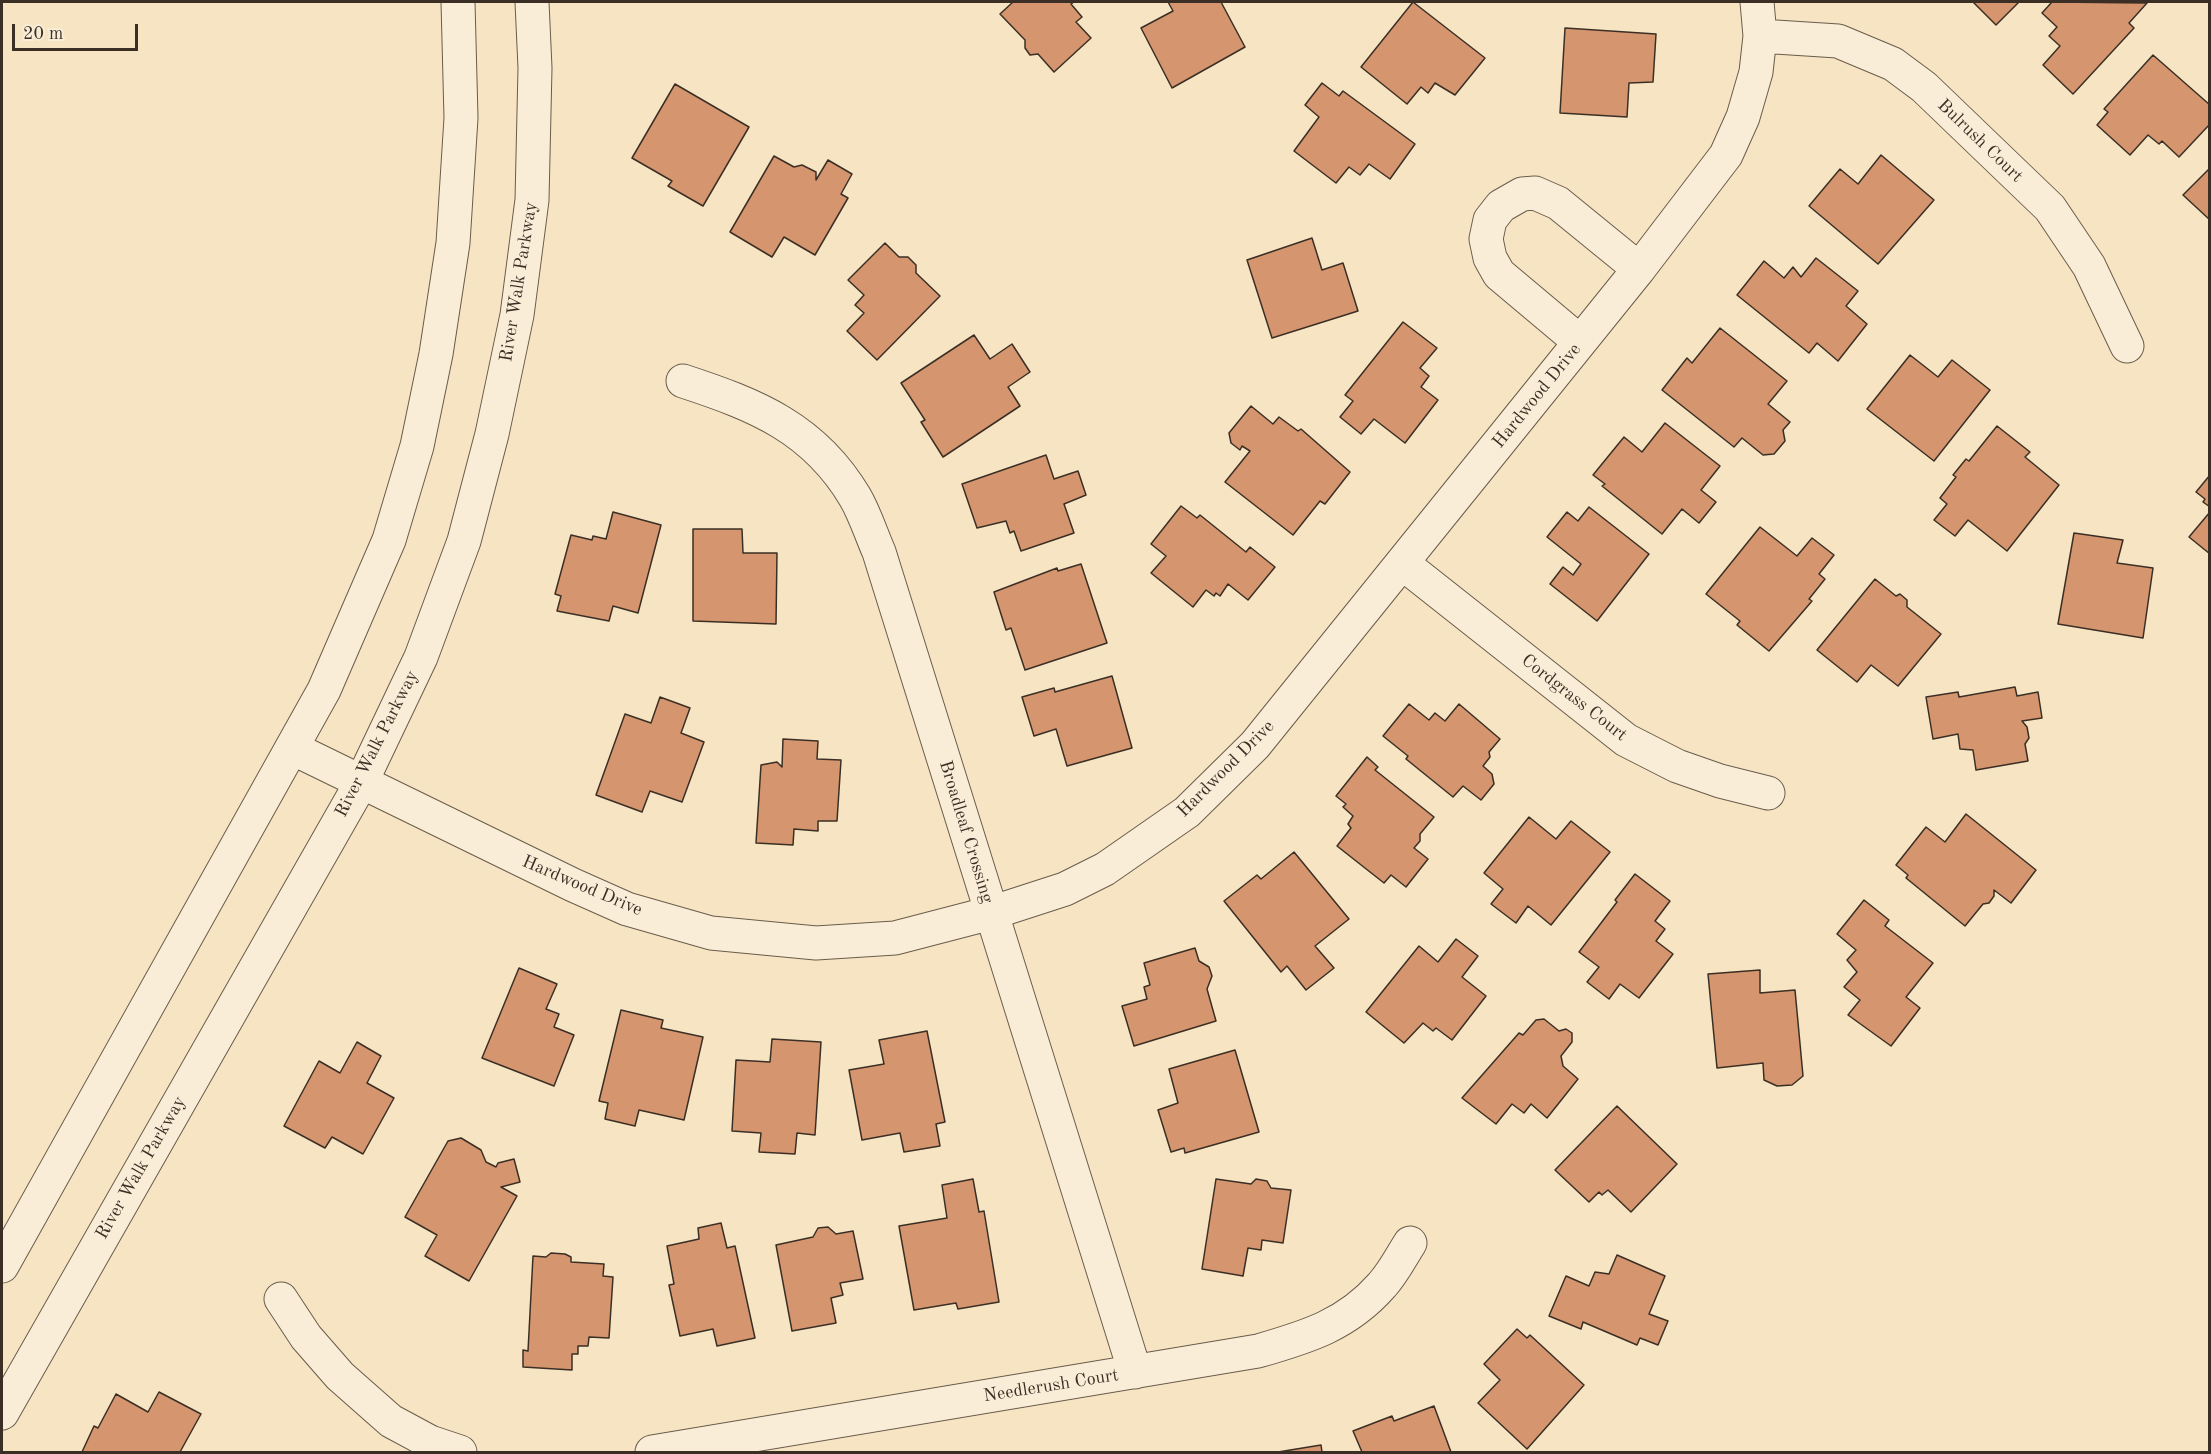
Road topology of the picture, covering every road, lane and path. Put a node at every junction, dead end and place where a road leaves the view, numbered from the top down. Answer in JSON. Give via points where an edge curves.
{"nodes":[{"id":1,"x":458,"y":2,"type":"edge"},
{"id":2,"x":532,"y":2,"type":"edge"},
{"id":3,"x":1757,"y":2,"type":"edge"},
{"id":4,"x":1760,"y":36,"type":"junction"},
{"id":5,"x":1639,"y":269,"type":"junction"},
{"id":6,"x":1580,"y":342,"type":"junction"},
{"id":7,"x":2127,"y":346,"type":"dead end"},
{"id":8,"x":683,"y":381,"type":"dead end"},
{"id":9,"x":1402,"y":563,"type":"junction"},
{"id":10,"x":292,"y":748,"type":"junction"},
{"id":11,"x":361,"y":783,"type":"junction"},
{"id":12,"x":1768,"y":794,"type":"dead end"},
{"id":13,"x":991,"y":913,"type":"junction"},
{"id":14,"x":1410,"y":1243,"type":"dead end"},
{"id":15,"x":2,"y":1266,"type":"edge"},
{"id":16,"x":281,"y":1299,"type":"dead end"},
{"id":17,"x":1135,"y":1372,"type":"junction"},
{"id":18,"x":2,"y":1413,"type":"edge"},
{"id":19,"x":459,"y":1452,"type":"edge"},
{"id":20,"x":652,"y":1452,"type":"edge"}],
"edges":[{"from":1,"to":10,"type":"street","via":[[461,118],[453,243],[417,446],[389,540],[324,690]]},
{"from":2,"to":11,"type":"street","name":"River Walk Parkway","via":[[532,200],[517,315],[492,434],[464,541],[421,657]]},
{"from":3,"to":4,"type":"street","name":"Hardwood Drive"},
{"from":4,"to":5,"type":"street","name":"Hardwood Drive","via":[[1756,72],[1743,117],[1726,155]]},
{"from":4,"to":7,"type":"street","name":"Bulrush Court","via":[[1838,41],[1893,64],[1924,87],[2050,208],[2089,266]]},
{"from":5,"to":6,"type":"street","name":"Hardwood Drive"},
{"from":5,"to":6,"type":"street","via":[[1558,202],[1535,193],[1522,194],[1495,213],[1486,239],[1498,274]]},
{"from":6,"to":9,"type":"street","name":"Hardwood Drive"},
{"from":8,"to":13,"type":"street","name":"Broadleaf Crossing","via":[[747,402],[792,427],[829,459],[855,498],[879,552]]},
{"from":9,"to":12,"type":"street","name":"Cordgrass Court","via":[[1626,740],[1677,766]]},
{"from":9,"to":13,"type":"street","name":"Hardwood Drive","via":[[1255,746],[1187,812],[1105,869],[1065,889]]},
{"from":10,"to":11,"type":"street","name":"Hardwood Drive"},
{"from":10,"to":15,"type":"street"},
{"from":11,"to":13,"type":"street","name":"Hardwood Drive","via":[[627,909],[711,933],[816,943],[895,938]]},
{"from":11,"to":18,"type":"street","name":"River Walk Parkway"},
{"from":13,"to":17,"type":"street","name":"Broadleaf Crossing"},
{"from":14,"to":17,"type":"street","name":"Needlerush Court","via":[[1383,1285],[1348,1317],[1308,1337],[1258,1351]]},
{"from":16,"to":19,"type":"street","via":[[306,1337],[340,1376],[391,1421]]},
{"from":17,"to":20,"type":"street","name":"Needlerush Court"}]}
